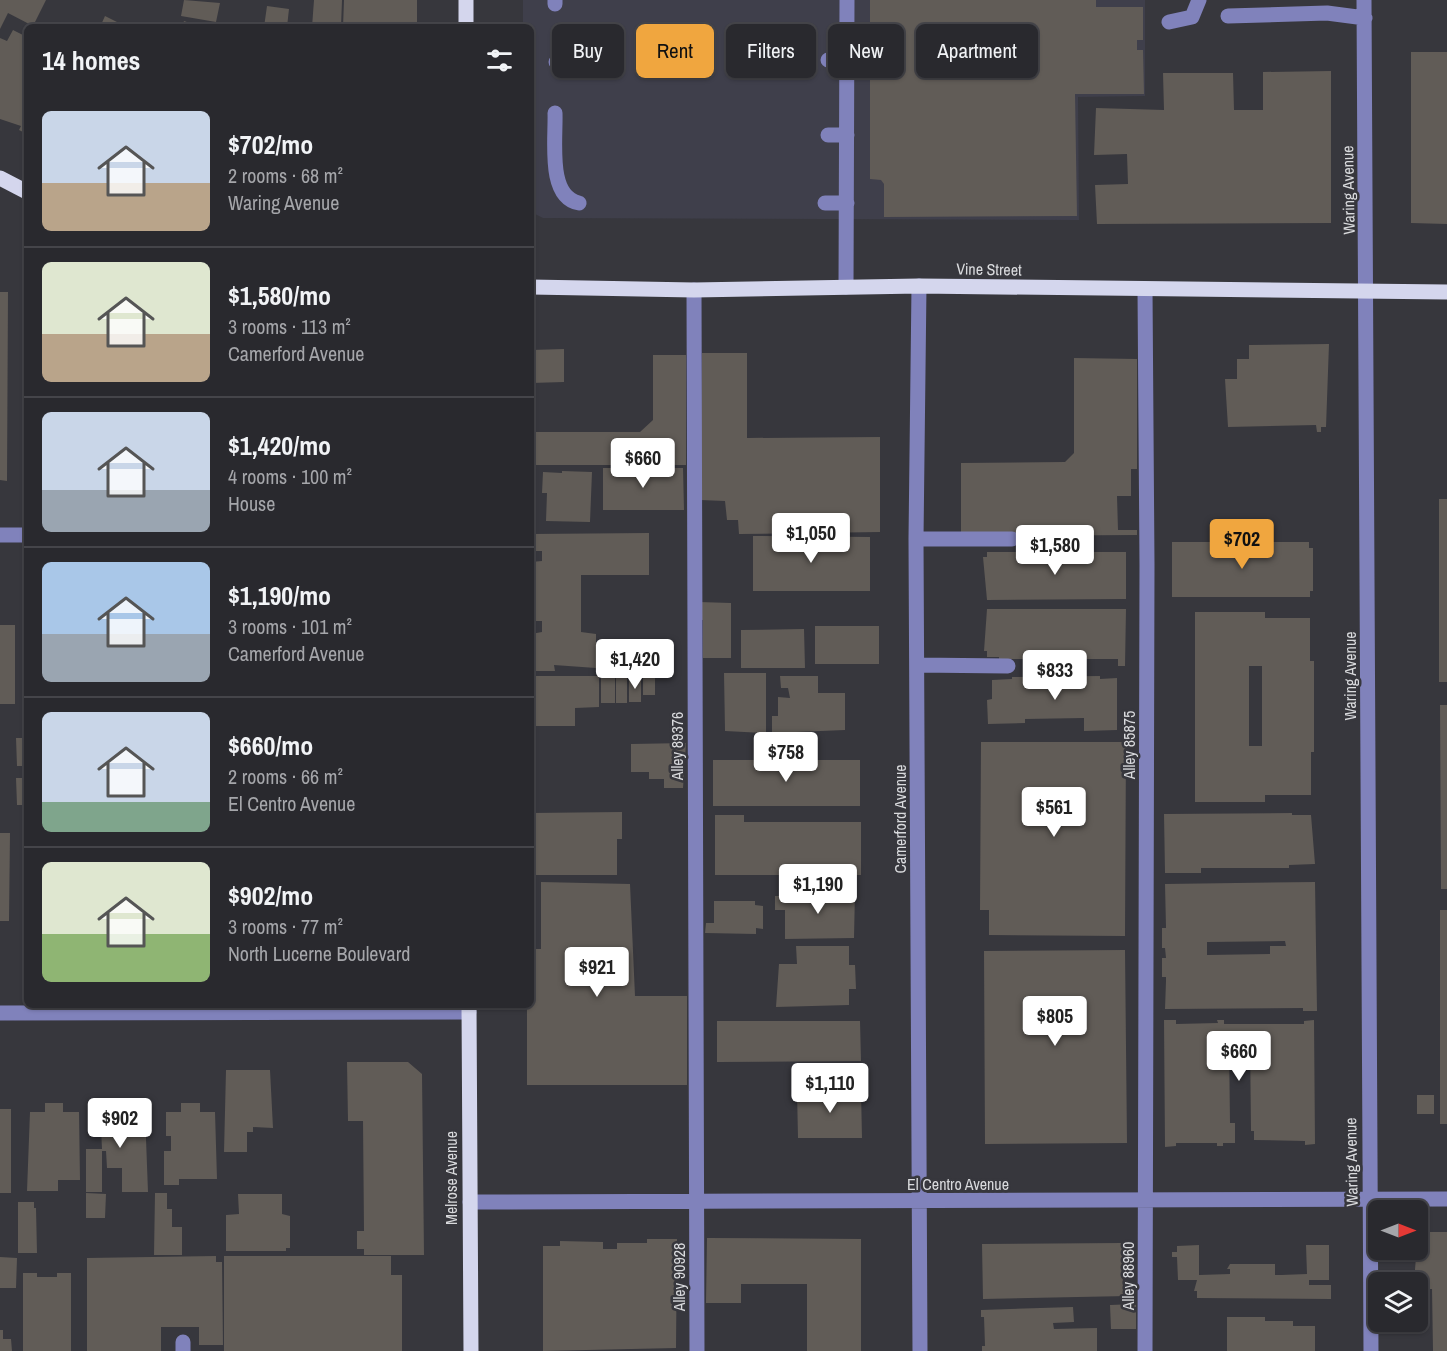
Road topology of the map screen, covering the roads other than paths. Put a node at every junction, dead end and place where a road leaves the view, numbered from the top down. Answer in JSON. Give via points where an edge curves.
{"nodes":[{"id":1,"x":466,"y":0,"type":"edge"},
{"id":2,"x":847,"y":0,"type":"edge"},
{"id":3,"x":1199,"y":0,"type":"edge"},
{"id":4,"x":1364,"y":0,"type":"edge"},
{"id":5,"x":1228,"y":16,"type":"dead end"},
{"id":6,"x":1365,"y":18,"type":"junction"},
{"id":7,"x":1169,"y":22,"type":"dead end"},
{"id":8,"x":466,"y":24,"type":"edge"},
{"id":9,"x":847,"y":24,"type":"edge"},
{"id":10,"x":847,"y":78,"type":"edge"},
{"id":11,"x":555,"y":113,"type":"dead end"},
{"id":12,"x":828,"y":135,"type":"dead end"},
{"id":13,"x":847,"y":135,"type":"junction"},
{"id":14,"x":0,"y":178,"type":"edge"},
{"id":15,"x":24,"y":190,"type":"edge"},
{"id":16,"x":579,"y":203,"type":"dead end"},
{"id":17,"x":825,"y":203,"type":"dead end"},
{"id":18,"x":847,"y":203,"type":"junction"},
{"id":19,"x":919,"y":286,"type":"junction"},
{"id":20,"x":534,"y":287,"type":"edge"},
{"id":21,"x":846,"y":287,"type":"junction"},
{"id":22,"x":1145,"y":288,"type":"junction"},
{"id":23,"x":694,"y":290,"type":"junction"},
{"id":24,"x":1368,"y":292,"type":"junction"},
{"id":25,"x":1447,"y":292,"type":"edge"},
{"id":26,"x":0,"y":535,"type":"edge"},
{"id":27,"x":24,"y":535,"type":"edge"},
{"id":28,"x":916,"y":540,"type":"junction"},
{"id":29,"x":1012,"y":540,"type":"dead end"},
{"id":30,"x":917,"y":665,"type":"junction"},
{"id":31,"x":1008,"y":666,"type":"dead end"},
{"id":32,"x":469,"y":1008,"type":"edge"},
{"id":33,"x":0,"y":1013,"type":"edge"},
{"id":34,"x":1370,"y":1198,"type":"junction"},
{"id":35,"x":1447,"y":1199,"type":"edge"},
{"id":36,"x":1146,"y":1201,"type":"junction"},
{"id":37,"x":470,"y":1202,"type":"junction"},
{"id":38,"x":696,"y":1202,"type":"junction"},
{"id":39,"x":920,"y":1202,"type":"junction"},
{"id":40,"x":471,"y":1351,"type":"edge"},
{"id":41,"x":697,"y":1351,"type":"edge"},
{"id":42,"x":920,"y":1351,"type":"edge"},
{"id":43,"x":1145,"y":1351,"type":"edge"},
{"id":44,"x":1371,"y":1351,"type":"edge"}],
"edges":[{"from":1,"to":8,"type":"main road"},
{"from":2,"to":9,"type":"street"},
{"from":3,"to":7,"type":"street","via":[[1192,17]]},
{"from":4,"to":6,"type":"street","name":"Waring Avenue"},
{"from":5,"to":6,"type":"street","via":[[1327,13]]},
{"from":6,"to":24,"type":"street","name":"Waring Avenue"},
{"from":10,"to":13,"type":"street"},
{"from":11,"to":16,"type":"street","via":[[558,189],[569,201]]},
{"from":12,"to":13,"type":"street"},
{"from":13,"to":18,"type":"street"},
{"from":14,"to":15,"type":"main road"},
{"from":17,"to":18,"type":"street"},
{"from":18,"to":21,"type":"street"},
{"from":19,"to":21,"type":"main road","name":"Vine Street"},
{"from":19,"to":22,"type":"main road","name":"Vine Street"},
{"from":19,"to":28,"type":"street","name":"Camerford Avenue"},
{"from":20,"to":23,"type":"main road","name":"Vine Street"},
{"from":21,"to":23,"type":"main road","name":"Vine Street"},
{"from":22,"to":24,"type":"main road","name":"Vine Street"},
{"from":22,"to":36,"type":"street","name":"Alley 85875"},
{"from":23,"to":38,"type":"street","name":"Alley 89376"},
{"from":24,"to":25,"type":"main road","name":"Vine Street"},
{"from":24,"to":34,"type":"street","name":"Waring Avenue"},
{"from":26,"to":27,"type":"street"},
{"from":28,"to":29,"type":"street"},
{"from":28,"to":30,"type":"street","name":"Camerford Avenue"},
{"from":30,"to":31,"type":"street"},
{"from":30,"to":39,"type":"street","name":"Camerford Avenue"},
{"from":32,"to":33,"type":"street"},
{"from":32,"to":37,"type":"main road","name":"Melrose Avenue"},
{"from":34,"to":35,"type":"street","name":"El Centro Avenue"},
{"from":34,"to":36,"type":"street","name":"El Centro Avenue"},
{"from":34,"to":44,"type":"street","name":"Waring Avenue"},
{"from":36,"to":39,"type":"street","name":"El Centro Avenue"},
{"from":36,"to":43,"type":"street","name":"Alley 88960"},
{"from":37,"to":38,"type":"street","name":"El Centro Avenue"},
{"from":37,"to":40,"type":"main road","name":"Melrose Avenue"},
{"from":38,"to":39,"type":"street","name":"El Centro Avenue"},
{"from":38,"to":41,"type":"street","name":"Alley 90928"},
{"from":39,"to":42,"type":"street","name":"Camerford Avenue"}]}
